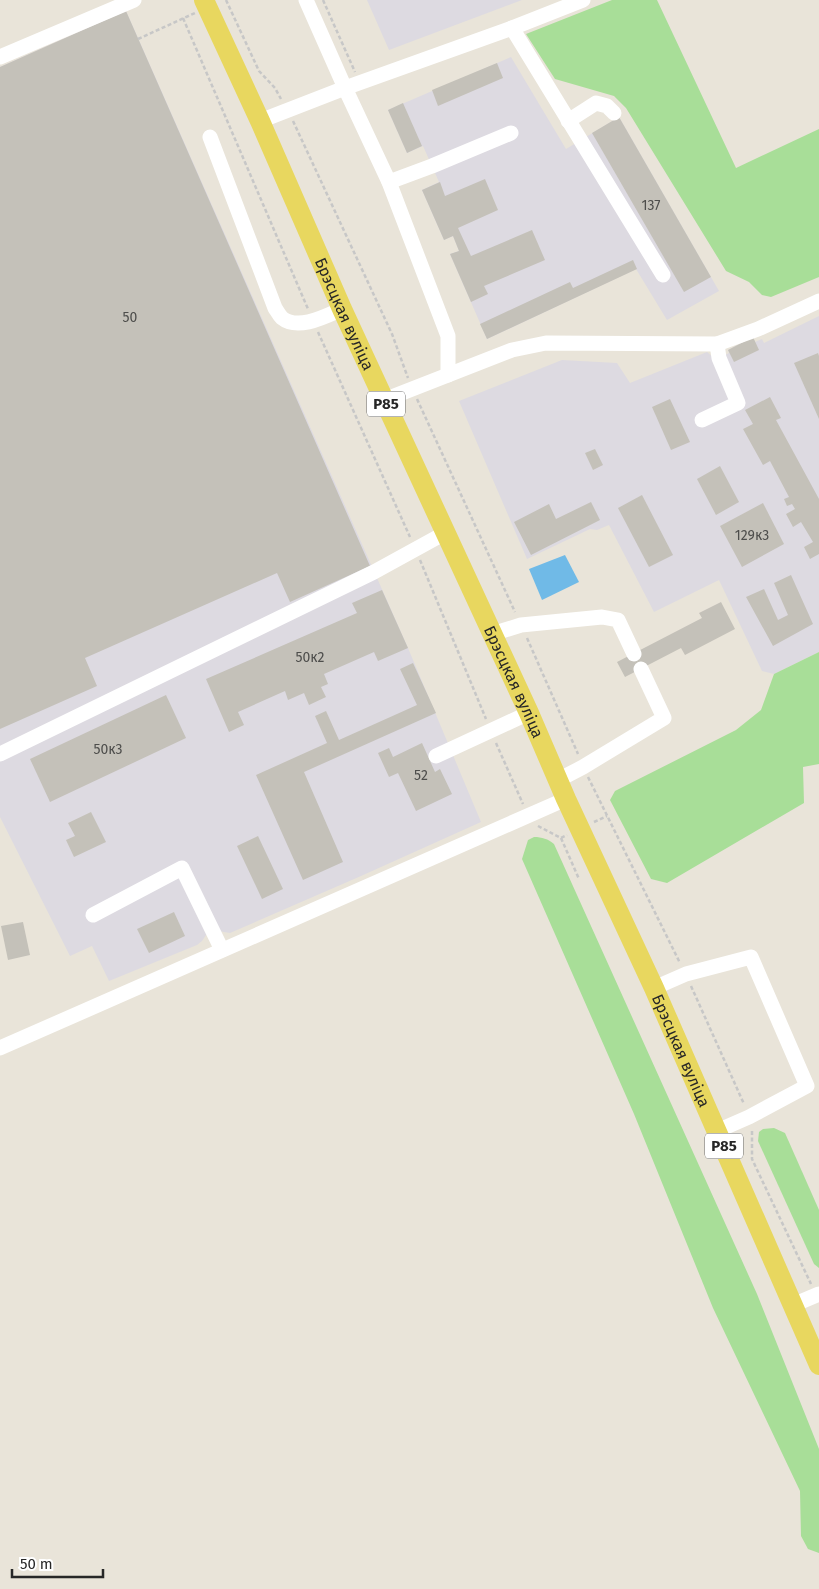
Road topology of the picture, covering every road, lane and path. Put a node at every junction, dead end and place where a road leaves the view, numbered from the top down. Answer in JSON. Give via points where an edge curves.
{"nodes":[{"id":1,"x":134,"y":0,"type":"edge"},
{"id":2,"x":227,"y":0,"type":"edge"},
{"id":3,"x":306,"y":0,"type":"edge"},
{"id":4,"x":323,"y":0,"type":"edge"},
{"id":5,"x":583,"y":0,"type":"edge"},
{"id":6,"x":205,"y":4,"type":"edge"},
{"id":7,"x":184,"y":18,"type":"junction"},
{"id":8,"x":512,"y":28,"type":"junction"},
{"id":9,"x":138,"y":39,"type":"dead end"},
{"id":10,"x":0,"y":57,"type":"edge"},
{"id":11,"x":360,"y":81,"type":"junction"},
{"id":12,"x":345,"y":88,"type":"junction"},
{"id":13,"x":287,"y":110,"type":"junction"},
{"id":14,"x":614,"y":113,"type":"dead end"},
{"id":15,"x":260,"y":121,"type":"junction"},
{"id":16,"x":568,"y":121,"type":"junction"},
{"id":17,"x":511,"y":133,"type":"dead end"},
{"id":18,"x":210,"y":137,"type":"dead end"},
{"id":19,"x":389,"y":182,"type":"junction"},
{"id":20,"x":663,"y":275,"type":"dead end"},
{"id":21,"x":819,"y":301,"type":"edge"},
{"id":22,"x":342,"y":309,"type":"junction"},
{"id":23,"x":313,"y":321,"type":"junction"},
{"id":24,"x":717,"y":344,"type":"junction"},
{"id":25,"x":448,"y":375,"type":"junction"},
{"id":26,"x":412,"y":389,"type":"junction"},
{"id":27,"x":384,"y":400,"type":"junction"},
{"id":28,"x":702,"y":420,"type":"dead end"},
{"id":29,"x":445,"y":532,"type":"junction"},
{"id":30,"x":415,"y":549,"type":"junction"},
{"id":31,"x":521,"y":625,"type":"junction"},
{"id":32,"x":492,"y":634,"type":"junction"},
{"id":33,"x":634,"y":654,"type":"dead end"},
{"id":34,"x":641,"y":669,"type":"dead end"},
{"id":35,"x":529,"y":713,"type":"junction"},
{"id":36,"x":490,"y":731,"type":"junction"},
{"id":37,"x":0,"y":754,"type":"edge"},
{"id":38,"x":436,"y":756,"type":"dead end"},
{"id":39,"x":583,"y":767,"type":"junction"},
{"id":40,"x":558,"y":780,"type":"junction"},
{"id":41,"x":566,"y":799,"type":"junction"},
{"id":42,"x":528,"y":815,"type":"junction"},
{"id":43,"x":607,"y":816,"type":"junction"},
{"id":44,"x":579,"y":828,"type":"junction"},
{"id":45,"x":561,"y":838,"type":"junction"},
{"id":46,"x":579,"y":879,"type":"dead end"},
{"id":47,"x":93,"y":914,"type":"dead end"},
{"id":48,"x":222,"y":950,"type":"junction"},
{"id":49,"x":686,"y":974,"type":"junction"},
{"id":50,"x":654,"y":988,"type":"junction"},
{"id":51,"x":0,"y":1048,"type":"edge"},
{"id":52,"x":749,"y":1117,"type":"junction"},
{"id":53,"x":718,"y":1131,"type":"junction"},
{"id":54,"x":818,"y":1294,"type":"edge"},
{"id":55,"x":793,"y":1305,"type":"junction"},
{"id":56,"x":819,"y":1365,"type":"edge"}],
"edges":[{"from":1,"to":10,"type":"street"},
{"from":2,"to":6,"type":"path"},
{"from":2,"to":13,"type":"path","via":[[259,71],[275,88]]},
{"from":3,"to":12,"type":"street"},
{"from":4,"to":11,"type":"path"},
{"from":5,"to":8,"type":"street"},
{"from":6,"to":7,"type":"path"},
{"from":6,"to":15,"type":"main road","name":"Брэсцкая вуліца","number":"Р85"},
{"from":7,"to":9,"type":"path"},
{"from":7,"to":23,"type":"path"},
{"from":8,"to":11,"type":"street"},
{"from":8,"to":16,"type":"street"},
{"from":11,"to":12,"type":"street"},
{"from":12,"to":13,"type":"street"},
{"from":12,"to":19,"type":"street"},
{"from":13,"to":15,"type":"street"},
{"from":13,"to":26,"type":"path","via":[[392,334]]},
{"from":14,"to":16,"type":"street","via":[[607,106],[596,103]]},
{"from":15,"to":22,"type":"main road","name":"Брэсцкая вуліца","number":"Р85"},
{"from":16,"to":20,"type":"street"},
{"from":17,"to":19,"type":"street"},
{"from":18,"to":23,"type":"street","via":[[275,308],[283,319],[298,323]]},
{"from":19,"to":25,"type":"street","via":[[448,336]]},
{"from":21,"to":24,"type":"street"},
{"from":22,"to":23,"type":"street"},
{"from":22,"to":27,"type":"main road","name":"Брэсцкая вуліца","number":"Р85"},
{"from":23,"to":30,"type":"path"},
{"from":24,"to":25,"type":"street","via":[[546,343],[512,350]]},
{"from":24,"to":28,"type":"street","via":[[719,358],[738,404]]},
{"from":25,"to":26,"type":"street"},
{"from":26,"to":27,"type":"street"},
{"from":26,"to":31,"type":"path"},
{"from":27,"to":29,"type":"main road","name":"Брэсцкая вуліца","number":"Р85"},
{"from":29,"to":30,"type":"street"},
{"from":29,"to":32,"type":"main road","name":"Брэсцкая вуліца","number":"Р85"},
{"from":30,"to":36,"type":"path"},
{"from":30,"to":37,"type":"street"},
{"from":31,"to":32,"type":"street"},
{"from":31,"to":33,"type":"street","via":[[602,617],[618,620]]},
{"from":31,"to":39,"type":"path"},
{"from":32,"to":35,"type":"main road","name":"Брэсцкая вуліца","number":"Р85"},
{"from":34,"to":39,"type":"street","via":[[664,718]]},
{"from":35,"to":36,"type":"street"},
{"from":35,"to":40,"type":"main road","name":"Брэсцкая вуліца","number":"Р85"},
{"from":36,"to":38,"type":"street"},
{"from":36,"to":42,"type":"path"},
{"from":39,"to":40,"type":"street"},
{"from":39,"to":43,"type":"path"},
{"from":40,"to":41,"type":"main road","name":"Брэсцкая вуліца","number":"Р85"},
{"from":41,"to":42,"type":"street"},
{"from":41,"to":44,"type":"main road","name":"Брэсцкая вуліца","number":"Р85"},
{"from":42,"to":45,"type":"path","via":[[532,822]]},
{"from":42,"to":48,"type":"street"},
{"from":43,"to":44,"type":"path"},
{"from":43,"to":49,"type":"path"},
{"from":44,"to":45,"type":"path"},
{"from":44,"to":50,"type":"main road","name":"Брэсцкая вуліца","number":"Р85"},
{"from":45,"to":46,"type":"path"},
{"from":47,"to":48,"type":"street","via":[[182,868]]},
{"from":48,"to":51,"type":"street"},
{"from":49,"to":50,"type":"street"},
{"from":49,"to":52,"type":"path"},
{"from":49,"to":52,"type":"street","via":[[751,957],[807,1086]]},
{"from":50,"to":53,"type":"main road","name":"Брэсцкая вуліца","number":"Р85"},
{"from":52,"to":53,"type":"street"},
{"from":52,"to":54,"type":"path","via":[[752,1158]]},
{"from":53,"to":55,"type":"main road","name":"Брэсцкая вуліца","number":"Р85"},
{"from":54,"to":55,"type":"street"},
{"from":55,"to":56,"type":"main road","name":"Брэсцкая вуліца","number":"Р85"}]}
